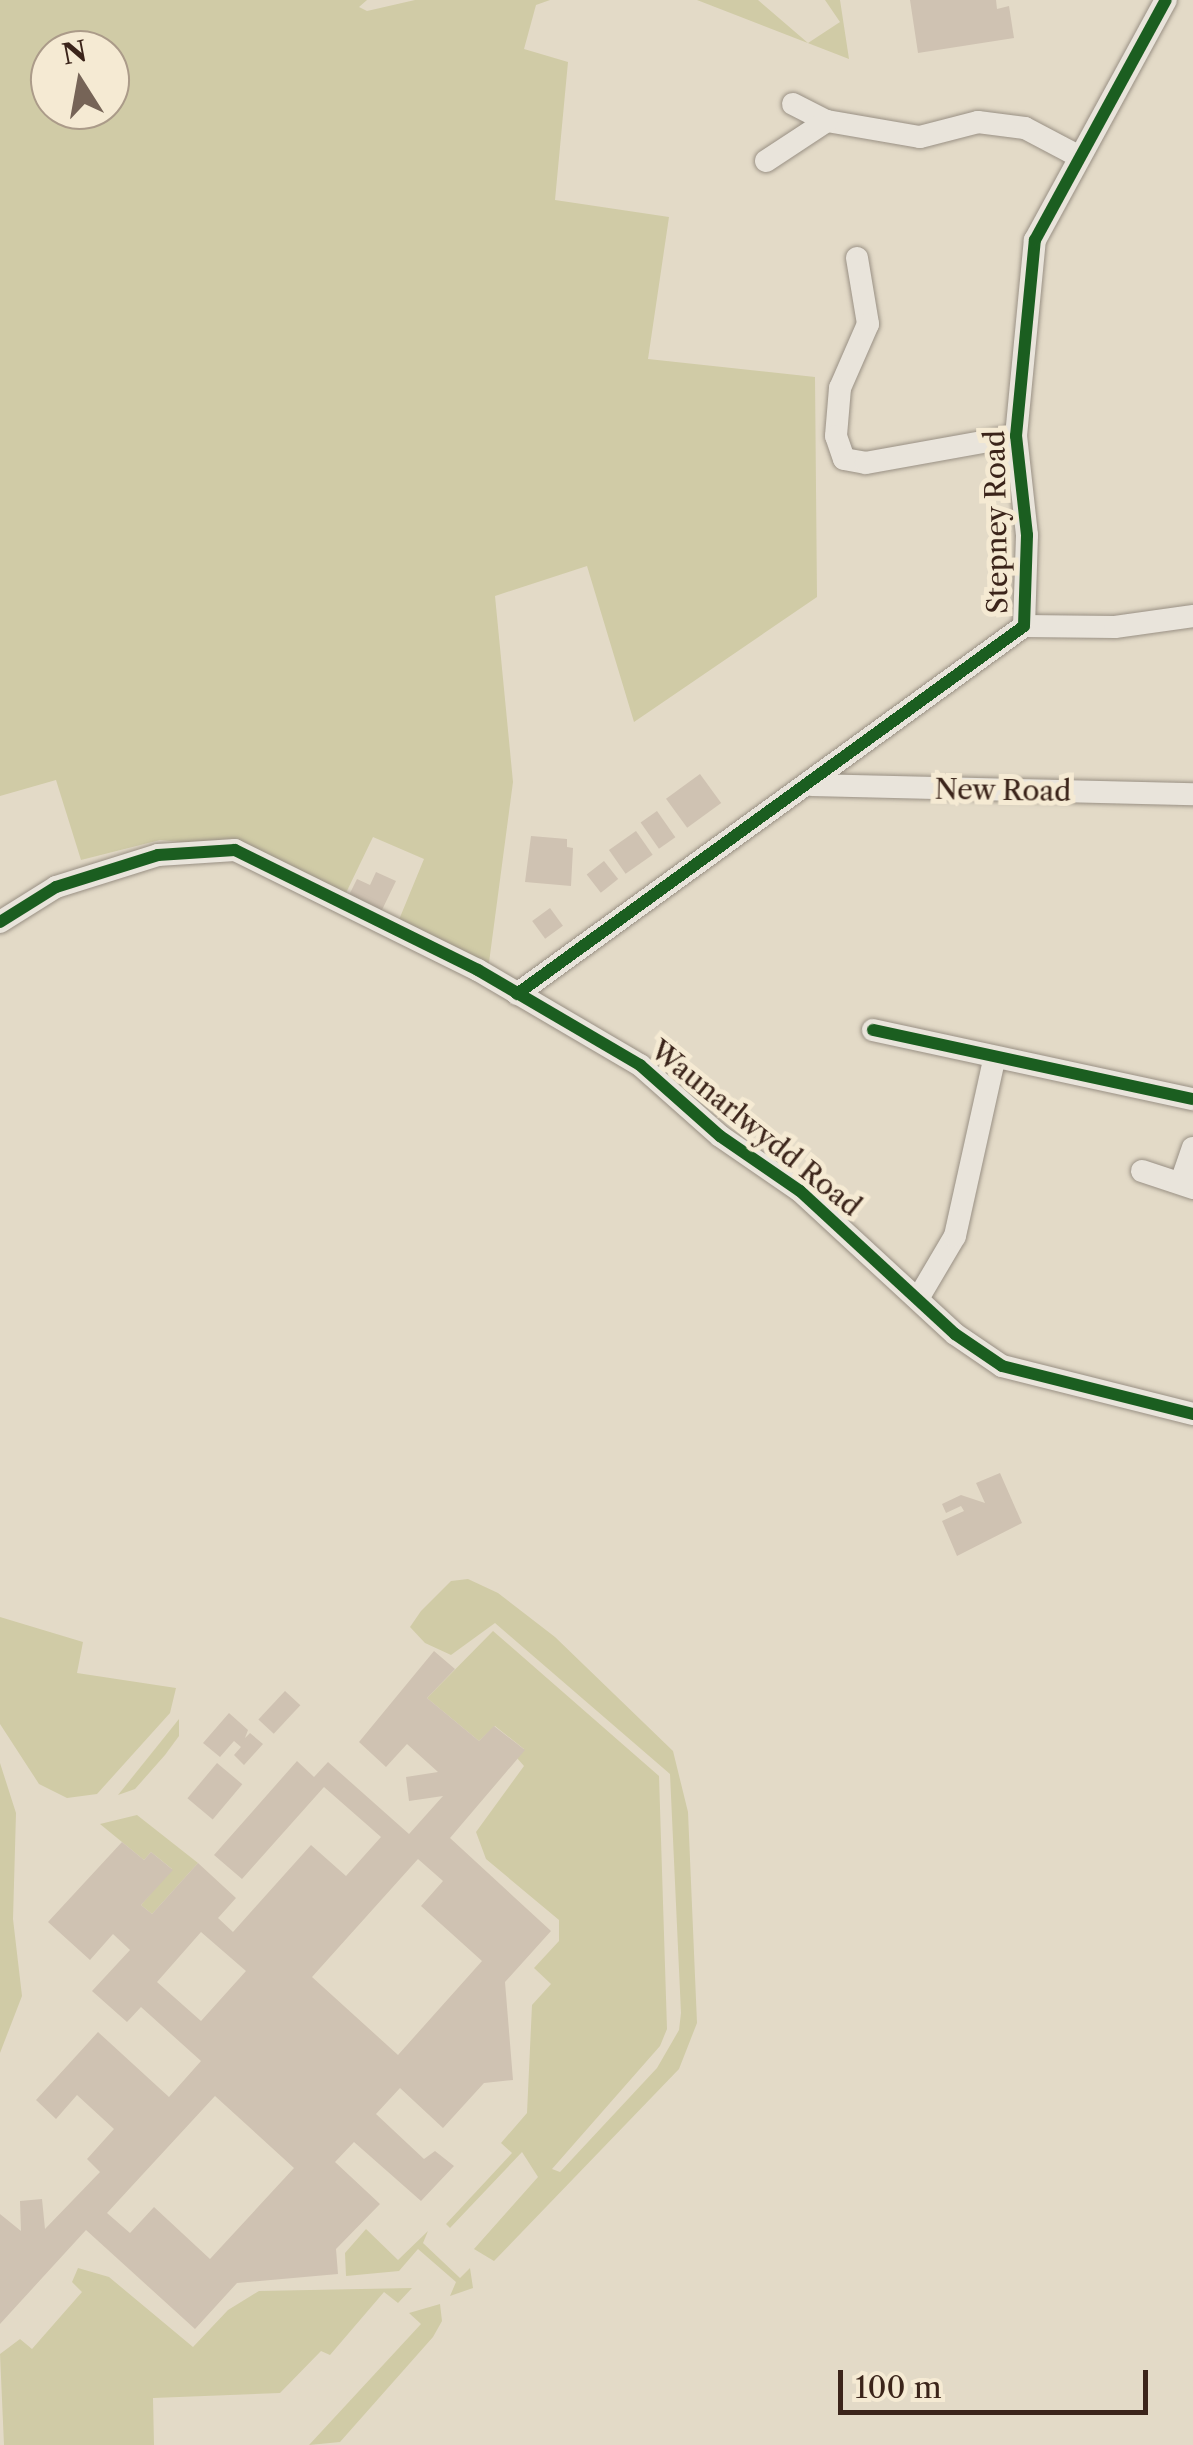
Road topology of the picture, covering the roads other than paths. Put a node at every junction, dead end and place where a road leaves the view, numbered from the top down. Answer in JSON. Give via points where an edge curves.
{"nodes":[{"id":1,"x":1165,"y":3,"type":"edge"},
{"id":2,"x":793,"y":104,"type":"dead end"},
{"id":3,"x":827,"y":121,"type":"junction"},
{"id":4,"x":1078,"y":156,"type":"junction"},
{"id":5,"x":766,"y":161,"type":"dead end"},
{"id":6,"x":857,"y":258,"type":"dead end"},
{"id":7,"x":1016,"y":436,"type":"junction"},
{"id":8,"x":1193,"y":616,"type":"edge"},
{"id":9,"x":1024,"y":626,"type":"junction"},
{"id":10,"x":812,"y":785,"type":"junction"},
{"id":11,"x":1193,"y":794,"type":"edge"},
{"id":12,"x":0,"y":922,"type":"edge"},
{"id":13,"x":517,"y":994,"type":"junction"},
{"id":14,"x":873,"y":1030,"type":"dead end"},
{"id":15,"x":994,"y":1060,"type":"junction"},
{"id":16,"x":1193,"y":1099,"type":"edge"},
{"id":17,"x":1193,"y":1148,"type":"edge"},
{"id":18,"x":1142,"y":1172,"type":"dead end"},
{"id":19,"x":1187,"y":1185,"type":"edge"},
{"id":20,"x":919,"y":1297,"type":"junction"},
{"id":21,"x":1193,"y":1414,"type":"edge"}],
"edges":[{"from":1,"to":4,"type":"street","name":"Stepney Road"},
{"from":2,"to":3,"type":"street"},
{"from":3,"to":4,"type":"street","via":[[920,138],[978,122],[1025,128]]},
{"from":3,"to":5,"type":"street"},
{"from":4,"to":7,"type":"street","name":"Stepney Road","via":[[1036,240]]},
{"from":6,"to":7,"type":"street","via":[[868,324],[840,388],[836,436],[844,459],[866,463]]},
{"from":7,"to":9,"type":"street","name":"Stepney Road","via":[[1027,535]]},
{"from":8,"to":9,"type":"street","via":[[1115,627]]},
{"from":9,"to":10,"type":"street","name":"Stepney Road"},
{"from":10,"to":11,"type":"street","name":"New Road"},
{"from":10,"to":13,"type":"street","name":"Stepney Road"},
{"from":12,"to":13,"type":"street","name":"Waunarlwydd Road","via":[[56,887],[158,855],[235,850]]},
{"from":13,"to":20,"type":"street","name":"Waunarlwydd Road","via":[[640,1064],[720,1136],[800,1190]]},
{"from":14,"to":15,"type":"street"},
{"from":15,"to":16,"type":"street"},
{"from":15,"to":20,"type":"street","via":[[955,1236]]},
{"from":17,"to":19,"type":"street"},
{"from":18,"to":19,"type":"street"},
{"from":20,"to":21,"type":"street","name":"Waunarlwydd Road","via":[[955,1334],[1002,1366]]}]}
